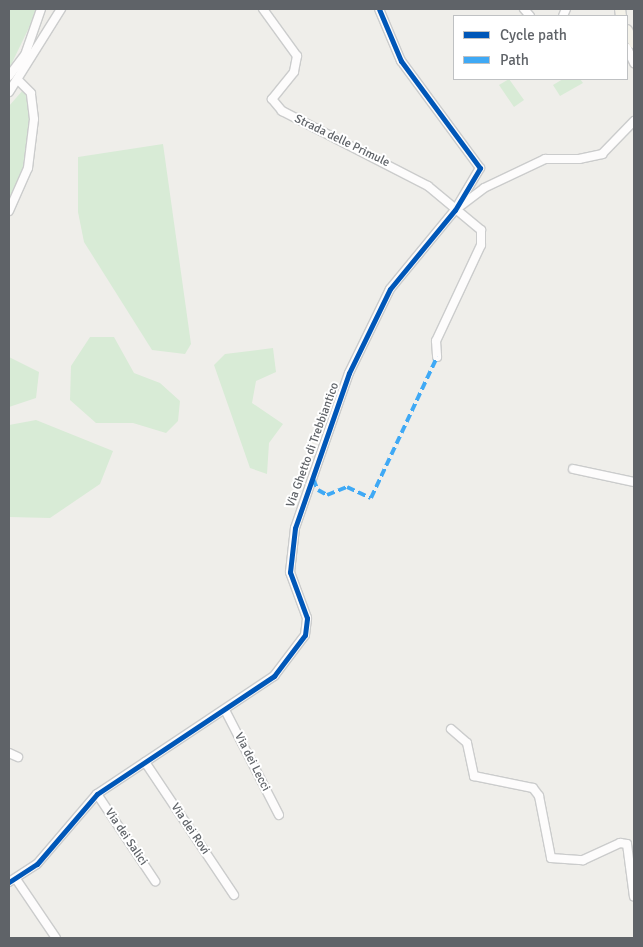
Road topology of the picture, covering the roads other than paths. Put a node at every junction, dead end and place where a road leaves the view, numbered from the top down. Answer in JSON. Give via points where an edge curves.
{"nodes":[{"id":1,"x":40,"y":9,"type":"edge"},
{"id":2,"x":61,"y":9,"type":"edge"},
{"id":3,"x":263,"y":9,"type":"edge"},
{"id":4,"x":379,"y":9,"type":"edge"},
{"id":5,"x":628,"y":32,"type":"edge"},
{"id":6,"x":634,"y":43,"type":"edge"},
{"id":7,"x":628,"y":50,"type":"edge"},
{"id":8,"x":634,"y":63,"type":"edge"},
{"id":9,"x":9,"y":76,"type":"edge"},
{"id":10,"x":18,"y":80,"type":"junction"},
{"id":11,"x":9,"y":92,"type":"edge"},
{"id":12,"x":634,"y":121,"type":"edge"},
{"id":13,"x":455,"y":210,"type":"junction"},
{"id":14,"x":9,"y":211,"type":"edge"},
{"id":15,"x":438,"y":357,"type":"dead end"},
{"id":16,"x":572,"y":469,"type":"dead end"},
{"id":17,"x":634,"y":482,"type":"edge"},
{"id":18,"x":224,"y":710,"type":"junction"},
{"id":19,"x":451,"y":729,"type":"dead end"},
{"id":20,"x":9,"y":753,"type":"edge"},
{"id":21,"x":18,"y":757,"type":"dead end"},
{"id":22,"x":145,"y":762,"type":"junction"},
{"id":23,"x":97,"y":794,"type":"junction"},
{"id":24,"x":278,"y":814,"type":"dead end"},
{"id":25,"x":12,"y":880,"type":"edge"},
{"id":26,"x":155,"y":881,"type":"dead end"},
{"id":27,"x":234,"y":895,"type":"dead end"},
{"id":28,"x":634,"y":897,"type":"edge"},
{"id":29,"x":56,"y":938,"type":"edge"}],
"edges":[{"from":1,"to":9,"type":"street","via":[[25,55]]},
{"from":2,"to":10,"type":"street"},
{"from":3,"to":13,"type":"street","name":"Strada delle Primule","via":[[297,56],[294,72],[272,99],[282,111],[404,172]]},
{"from":4,"to":13,"type":"street","via":[[402,61],[480,168]]},
{"from":5,"to":6,"type":"main road"},
{"from":7,"to":8,"type":"street"},
{"from":10,"to":11,"type":"street"},
{"from":10,"to":14,"type":"street","via":[[31,93],[34,119],[28,168]]},
{"from":12,"to":13,"type":"street","via":[[602,154],[545,159],[484,188]]},
{"from":13,"to":15,"type":"street","via":[[476,224],[482,237],[436,341]]},
{"from":13,"to":18,"type":"street","name":"Via Ghetto di Trebbiantico","via":[[390,289],[349,373],[313,470],[295,528],[290,572],[307,618],[305,635],[274,676]]},
{"from":16,"to":17,"type":"street"},
{"from":18,"to":22,"type":"street","name":"Via Ghetto di Trebbiantico"},
{"from":18,"to":24,"type":"street","name":"Via dei Lecci"},
{"from":19,"to":28,"type":"street","via":[[467,743],[474,776],[533,788],[539,796],[551,858],[583,860],[620,843],[628,844]]},
{"from":20,"to":21,"type":"street"},
{"from":22,"to":23,"type":"street","name":"Via Ghetto di Trebbiantico"},
{"from":22,"to":27,"type":"street","name":"Via dei Rovi"},
{"from":23,"to":25,"type":"street","name":"Via Ghetto di Trebbiantico","via":[[53,848]]},
{"from":23,"to":26,"type":"street","name":"Via dei Salici"},
{"from":25,"to":29,"type":"street"}]}
